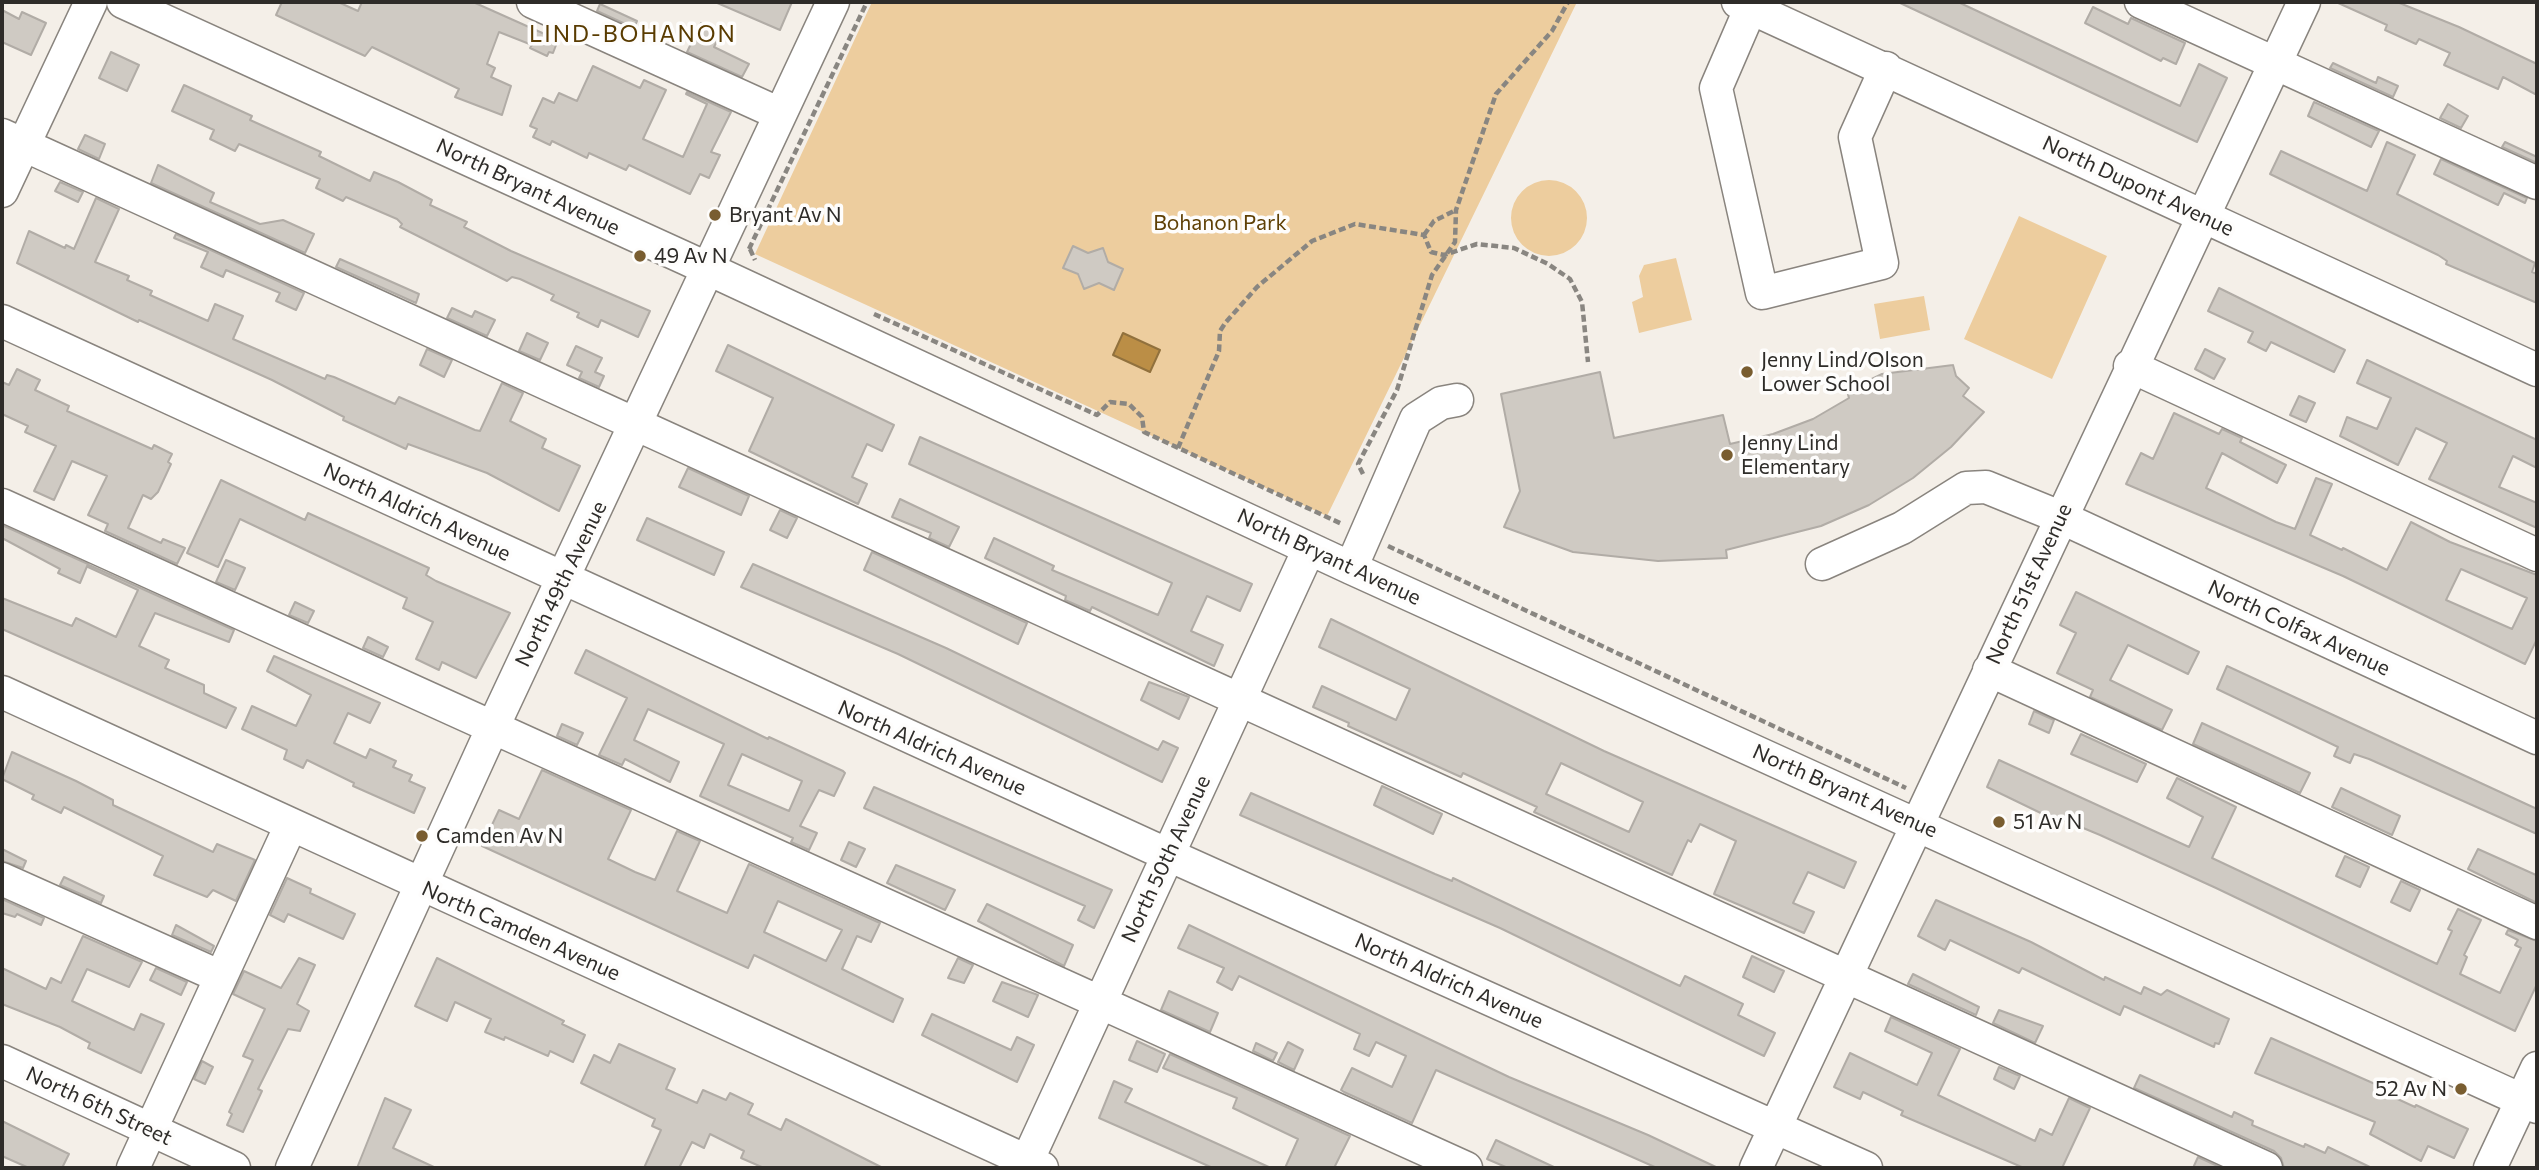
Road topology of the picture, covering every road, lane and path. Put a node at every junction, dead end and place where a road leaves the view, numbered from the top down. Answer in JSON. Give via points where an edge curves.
{"nodes":[{"id":1,"x":91,"y":2,"type":"edge"},
{"id":2,"x":122,"y":2,"type":"edge"},
{"id":3,"x":533,"y":2,"type":"edge"},
{"id":4,"x":833,"y":2,"type":"edge"},
{"id":5,"x":867,"y":2,"type":"edge"},
{"id":6,"x":1567,"y":2,"type":"edge"},
{"id":7,"x":2141,"y":2,"type":"edge"},
{"id":8,"x":2304,"y":2,"type":"edge"},
{"id":9,"x":1742,"y":3,"type":"edge"},
{"id":10,"x":2276,"y":62,"type":"junction"},
{"id":11,"x":1886,"y":68,"type":"junction"},
{"id":12,"x":780,"y":114,"type":"junction"},
{"id":13,"x":12,"y":140,"type":"edge"},
{"id":14,"x":2537,"y":183,"type":"edge"},
{"id":15,"x":2,"y":191,"type":"edge"},
{"id":16,"x":1456,"y":210,"type":"junction"},
{"id":17,"x":2202,"y":215,"type":"junction"},
{"id":18,"x":1424,"y":235,"type":"junction"},
{"id":19,"x":750,"y":249,"type":"junction"},
{"id":20,"x":744,"y":253,"type":"dead end"},
{"id":21,"x":1444,"y":255,"type":"junction"},
{"id":22,"x":766,"y":265,"type":"dead end"},
{"id":23,"x":708,"y":269,"type":"junction"},
{"id":24,"x":868,"y":311,"type":"dead end"},
{"id":25,"x":2,"y":320,"type":"edge"},
{"id":26,"x":1588,"y":362,"type":"dead end"},
{"id":27,"x":2130,"y":366,"type":"junction"},
{"id":28,"x":2537,"y":370,"type":"edge"},
{"id":29,"x":1457,"y":400,"type":"dead end"},
{"id":30,"x":638,"y":423,"type":"junction"},
{"id":31,"x":1178,"y":448,"type":"junction"},
{"id":32,"x":1363,"y":476,"type":"dead end"},
{"id":33,"x":2,"y":505,"type":"edge"},
{"id":34,"x":2060,"y":517,"type":"junction"},
{"id":35,"x":1366,"y":535,"type":"junction"},
{"id":36,"x":1309,"y":549,"type":"junction"},
{"id":37,"x":2537,"y":555,"type":"edge"},
{"id":38,"x":1822,"y":564,"type":"dead end"},
{"id":39,"x":1351,"y":568,"type":"junction"},
{"id":40,"x":564,"y":580,"type":"junction"},
{"id":41,"x":1989,"y":670,"type":"junction"},
{"id":42,"x":2,"y":692,"type":"edge"},
{"id":43,"x":1240,"y":699,"type":"junction"},
{"id":44,"x":493,"y":727,"type":"junction"},
{"id":45,"x":2537,"y":738,"type":"edge"},
{"id":46,"x":1905,"y":787,"type":"dead end"},
{"id":47,"x":1919,"y":824,"type":"junction"},
{"id":48,"x":291,"y":825,"type":"junction"},
{"id":49,"x":1168,"y":855,"type":"junction"},
{"id":50,"x":2,"y":879,"type":"edge"},
{"id":51,"x":420,"y":885,"type":"junction"},
{"id":52,"x":2537,"y":923,"type":"edge"},
{"id":53,"x":1846,"y":974,"type":"junction"},
{"id":54,"x":221,"y":977,"type":"junction"},
{"id":55,"x":1101,"y":1002,"type":"junction"},
{"id":56,"x":2,"y":1061,"type":"edge"},
{"id":57,"x":2537,"y":1068,"type":"edge"},
{"id":58,"x":2530,"y":1104,"type":"edge"},
{"id":59,"x":1775,"y":1127,"type":"junction"},
{"id":60,"x":151,"y":1129,"type":"junction"},
{"id":61,"x":1031,"y":1166,"type":"edge"},
{"id":62,"x":133,"y":1168,"type":"edge"},
{"id":63,"x":233,"y":1168,"type":"edge"},
{"id":64,"x":292,"y":1168,"type":"edge"},
{"id":65,"x":1466,"y":1168,"type":"edge"},
{"id":66,"x":1756,"y":1168,"type":"edge"},
{"id":67,"x":1866,"y":1168,"type":"edge"},
{"id":68,"x":2266,"y":1168,"type":"edge"},
{"id":69,"x":2490,"y":1168,"type":"edge"}],
"edges":[{"from":1,"to":13,"type":"street"},
{"from":2,"to":23,"type":"street","name":"North Bryant Avenue"},
{"from":3,"to":12,"type":"street"},
{"from":4,"to":12,"type":"street","name":"North 49th Avenue"},
{"from":5,"to":19,"type":"path"},
{"from":6,"to":16,"type":"path","via":[[1552,31],[1496,94]]},
{"from":7,"to":10,"type":"street"},
{"from":8,"to":10,"type":"street","name":"North 51st Avenue"},
{"from":9,"to":11,"type":"street","name":"North Dupont Avenue"},
{"from":9,"to":11,"type":"street","via":[[1716,88],[1762,293],[1882,263],[1855,137]]},
{"from":10,"to":14,"type":"street"},
{"from":10,"to":17,"type":"street","name":"North 51st Avenue"},
{"from":11,"to":17,"type":"street","name":"North Dupont Avenue"},
{"from":12,"to":23,"type":"street","name":"North 49th Avenue"},
{"from":13,"to":15,"type":"street"},
{"from":13,"to":30,"type":"street"},
{"from":16,"to":18,"type":"path","via":[[1434,221]]},
{"from":16,"to":21,"type":"path","via":[[1455,242]]},
{"from":17,"to":27,"type":"street","name":"North 51st Avenue"},
{"from":17,"to":28,"type":"street","name":"North Dupont Avenue"},
{"from":18,"to":21,"type":"path","via":[[1431,252]]},
{"from":18,"to":31,"type":"path","via":[[1355,224],[1312,241],[1257,287],[1220,331],[1219,351]]},
{"from":19,"to":20,"type":"path"},
{"from":19,"to":22,"type":"path","via":[[753,260]]},
{"from":21,"to":26,"type":"path","via":[[1477,244],[1514,248],[1570,279],[1582,302]]},
{"from":21,"to":32,"type":"path","via":[[1432,275],[1397,390],[1358,464]]},
{"from":23,"to":30,"type":"street","name":"North 49th Avenue"},
{"from":23,"to":36,"type":"street","name":"North Bryant Avenue"},
{"from":24,"to":31,"type":"path","via":[[1097,415],[1110,402],[1129,404],[1142,417],[1144,432]]},
{"from":25,"to":40,"type":"street","name":"North Aldrich Avenue"},
{"from":27,"to":34,"type":"street","name":"North 51st Avenue"},
{"from":27,"to":37,"type":"street"},
{"from":29,"to":35,"type":"street","via":[[1441,403],[1416,419]]},
{"from":30,"to":40,"type":"street","name":"North 49th Avenue"},
{"from":30,"to":43,"type":"street"},
{"from":31,"to":35,"type":"path"},
{"from":33,"to":44,"type":"street"},
{"from":34,"to":38,"type":"street","name":"North Colfax Avenue","via":[[1986,487],[1966,488],[1902,528]]},
{"from":34,"to":41,"type":"street","name":"North 51st Avenue"},
{"from":34,"to":45,"type":"street","name":"North Colfax Avenue"},
{"from":35,"to":39,"type":"street"},
{"from":35,"to":46,"type":"path"},
{"from":36,"to":39,"type":"street","name":"North Bryant Avenue"},
{"from":36,"to":43,"type":"street","name":"North 50th Avenue"},
{"from":39,"to":47,"type":"street","name":"North Bryant Avenue"},
{"from":40,"to":44,"type":"street","name":"North 49th Avenue"},
{"from":40,"to":49,"type":"street","name":"North Aldrich Avenue"},
{"from":41,"to":47,"type":"street","name":"North 51st Avenue"},
{"from":41,"to":52,"type":"street"},
{"from":42,"to":48,"type":"street","name":"North Camden Avenue"},
{"from":43,"to":49,"type":"street","name":"North 50th Avenue"},
{"from":43,"to":53,"type":"street"},
{"from":44,"to":51,"type":"street","name":"North 49th Avenue"},
{"from":44,"to":55,"type":"street"},
{"from":47,"to":53,"type":"street","name":"North 51st Avenue"},
{"from":47,"to":58,"type":"street","name":"North Bryant Avenue"},
{"from":48,"to":51,"type":"street","name":"North Camden Avenue"},
{"from":48,"to":54,"type":"street"},
{"from":49,"to":55,"type":"street","name":"North 50th Avenue"},
{"from":49,"to":59,"type":"street","name":"North Aldrich Avenue"},
{"from":50,"to":54,"type":"street"},
{"from":51,"to":61,"type":"street","name":"North Camden Avenue"},
{"from":51,"to":64,"type":"street","name":"North 49th Avenue"},
{"from":53,"to":59,"type":"street","name":"North 51st Avenue"},
{"from":53,"to":68,"type":"street"},
{"from":54,"to":60,"type":"street"},
{"from":55,"to":61,"type":"street","name":"North 50th Avenue"},
{"from":55,"to":65,"type":"street"},
{"from":56,"to":60,"type":"street","name":"North 6th Street"},
{"from":57,"to":58,"type":"street"},
{"from":58,"to":69,"type":"street"},
{"from":59,"to":66,"type":"street","name":"North 51st Avenue"},
{"from":59,"to":67,"type":"street","name":"North Aldrich Avenue"},
{"from":60,"to":62,"type":"street"},
{"from":60,"to":63,"type":"street","name":"North 6th Street"}]}
